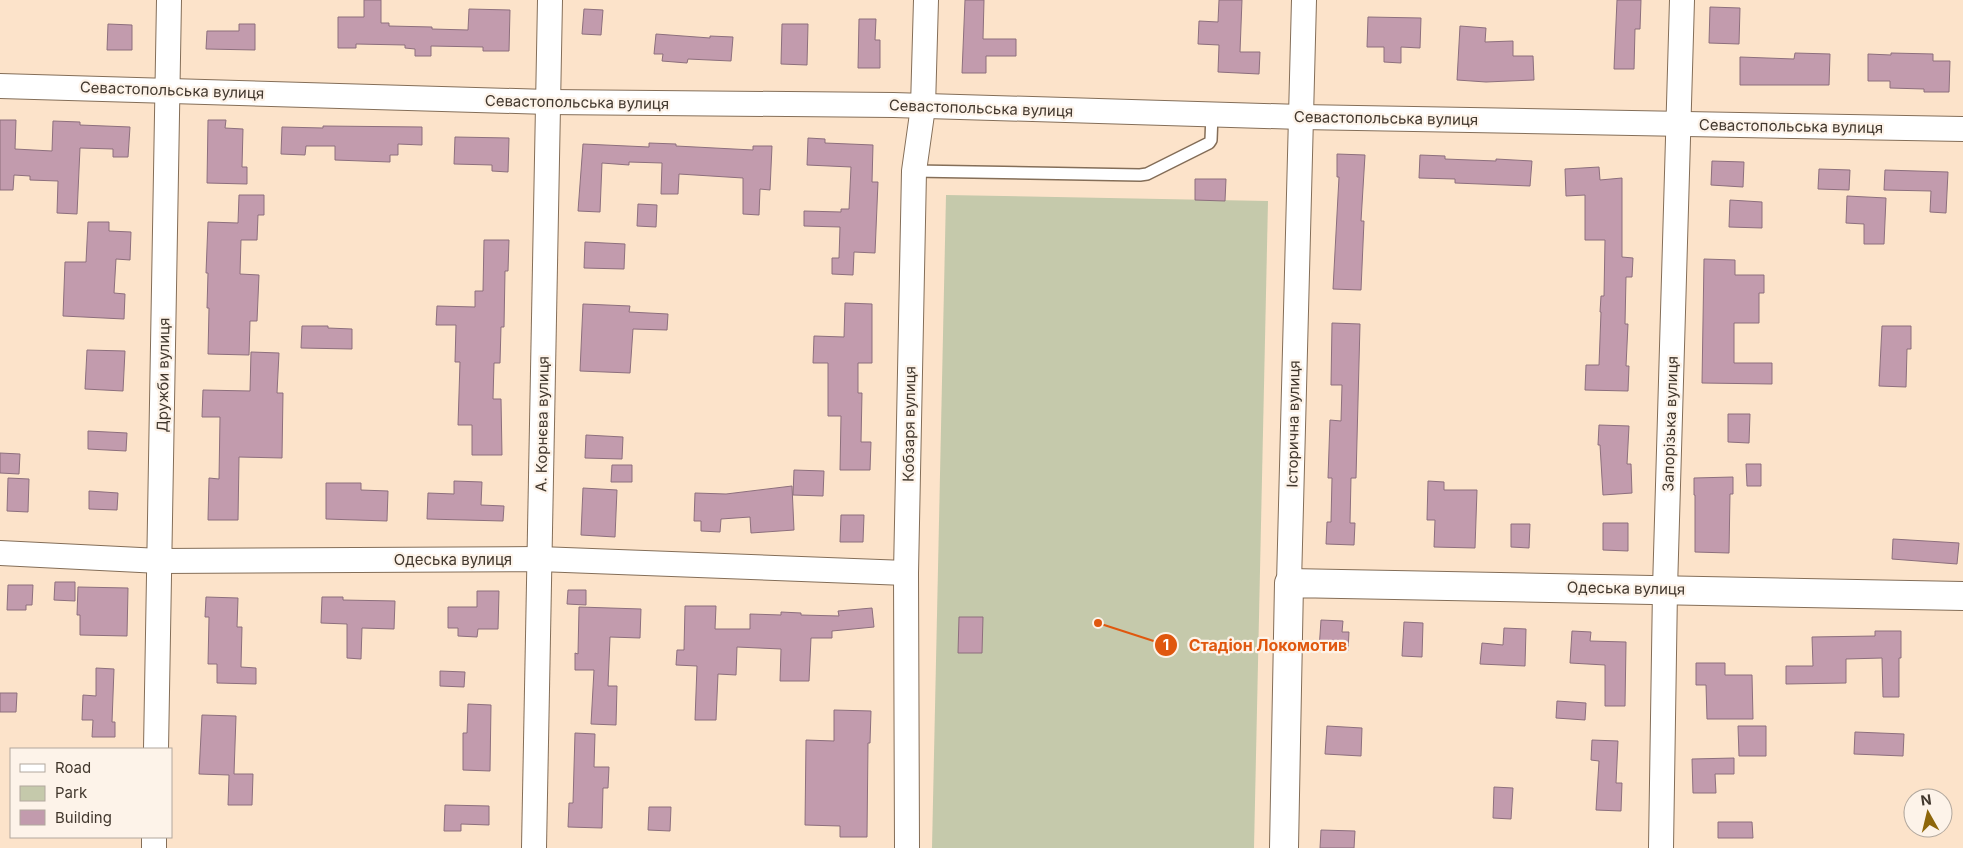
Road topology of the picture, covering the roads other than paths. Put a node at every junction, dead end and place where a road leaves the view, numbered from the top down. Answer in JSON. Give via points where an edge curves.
{"nodes":[{"id":1,"x":169,"y":0,"type":"edge"},
{"id":2,"x":550,"y":0,"type":"edge"},
{"id":3,"x":926,"y":0,"type":"edge"},
{"id":4,"x":1304,"y":0,"type":"edge"},
{"id":5,"x":1682,"y":0,"type":"edge"},
{"id":6,"x":0,"y":86,"type":"edge"},
{"id":7,"x":168,"y":90,"type":"junction"},
{"id":8,"x":548,"y":102,"type":"junction"},
{"id":9,"x":923,"y":107,"type":"junction"},
{"id":10,"x":1212,"y":114,"type":"junction"},
{"id":11,"x":1301,"y":117,"type":"junction"},
{"id":12,"x":1678,"y":124,"type":"junction"},
{"id":13,"x":1963,"y":129,"type":"edge"},
{"id":14,"x":914,"y":171,"type":"junction"},
{"id":15,"x":0,"y":553,"type":"edge"},
{"id":16,"x":539,"y":559,"type":"junction"},
{"id":17,"x":160,"y":561,"type":"junction"},
{"id":18,"x":906,"y":573,"type":"junction"},
{"id":19,"x":1289,"y":583,"type":"junction"},
{"id":20,"x":1666,"y":589,"type":"junction"},
{"id":21,"x":1963,"y":596,"type":"edge"},
{"id":22,"x":156,"y":748,"type":"edge"},
{"id":23,"x":534,"y":848,"type":"edge"},
{"id":24,"x":907,"y":848,"type":"edge"},
{"id":25,"x":1284,"y":848,"type":"edge"},
{"id":26,"x":1661,"y":848,"type":"edge"}],
"edges":[{"from":1,"to":7,"type":"street","name":"Дружби вулиця"},
{"from":2,"to":8,"type":"street","name":"А. Корнєва вулиця"},
{"from":3,"to":9,"type":"street","name":"Кобзаря вулиця"},
{"from":4,"to":11,"type":"street","name":"Історична вулиця"},
{"from":5,"to":12,"type":"street","name":"Запорізька вулиця"},
{"from":6,"to":7,"type":"street","name":"Севастопольська вулиця"},
{"from":7,"to":8,"type":"street","name":"Севастопольська вулиця"},
{"from":7,"to":17,"type":"street","name":"Дружби вулиця"},
{"from":8,"to":9,"type":"street","name":"Севастопольська вулиця"},
{"from":8,"to":16,"type":"street","name":"А. Корнєва вулиця"},
{"from":9,"to":10,"type":"street","name":"Севастопольська вулиця"},
{"from":9,"to":14,"type":"street","name":"Кобзаря вулиця"},
{"from":10,"to":11,"type":"street","name":"Севастопольська вулиця"},
{"from":10,"to":14,"type":"lane","via":[[1209,143],[1144,175]]},
{"from":11,"to":12,"type":"street","name":"Севастопольська вулиця"},
{"from":11,"to":19,"type":"street","name":"Історична вулиця"},
{"from":12,"to":13,"type":"street","name":"Севастопольська вулиця"},
{"from":12,"to":20,"type":"street","name":"Запорізька вулиця"},
{"from":14,"to":18,"type":"street","name":"Кобзаря вулиця"},
{"from":15,"to":17,"type":"street","name":"Одеська вулиця"},
{"from":16,"to":17,"type":"street","name":"Одеська вулиця"},
{"from":16,"to":18,"type":"street","name":"Одеська вулиця"},
{"from":16,"to":23,"type":"street","name":"А. Корнєва вулиця"},
{"from":17,"to":22,"type":"street","name":"Дружби вулиця"},
{"from":18,"to":24,"type":"street","name":"Кобзаря вулиця"},
{"from":19,"to":20,"type":"street","name":"Одеська вулиця"},
{"from":19,"to":25,"type":"street","name":"Історична вулиця"},
{"from":20,"to":21,"type":"street","name":"Одеська вулиця"},
{"from":20,"to":26,"type":"street","name":"Запорізька вулиця"}]}
